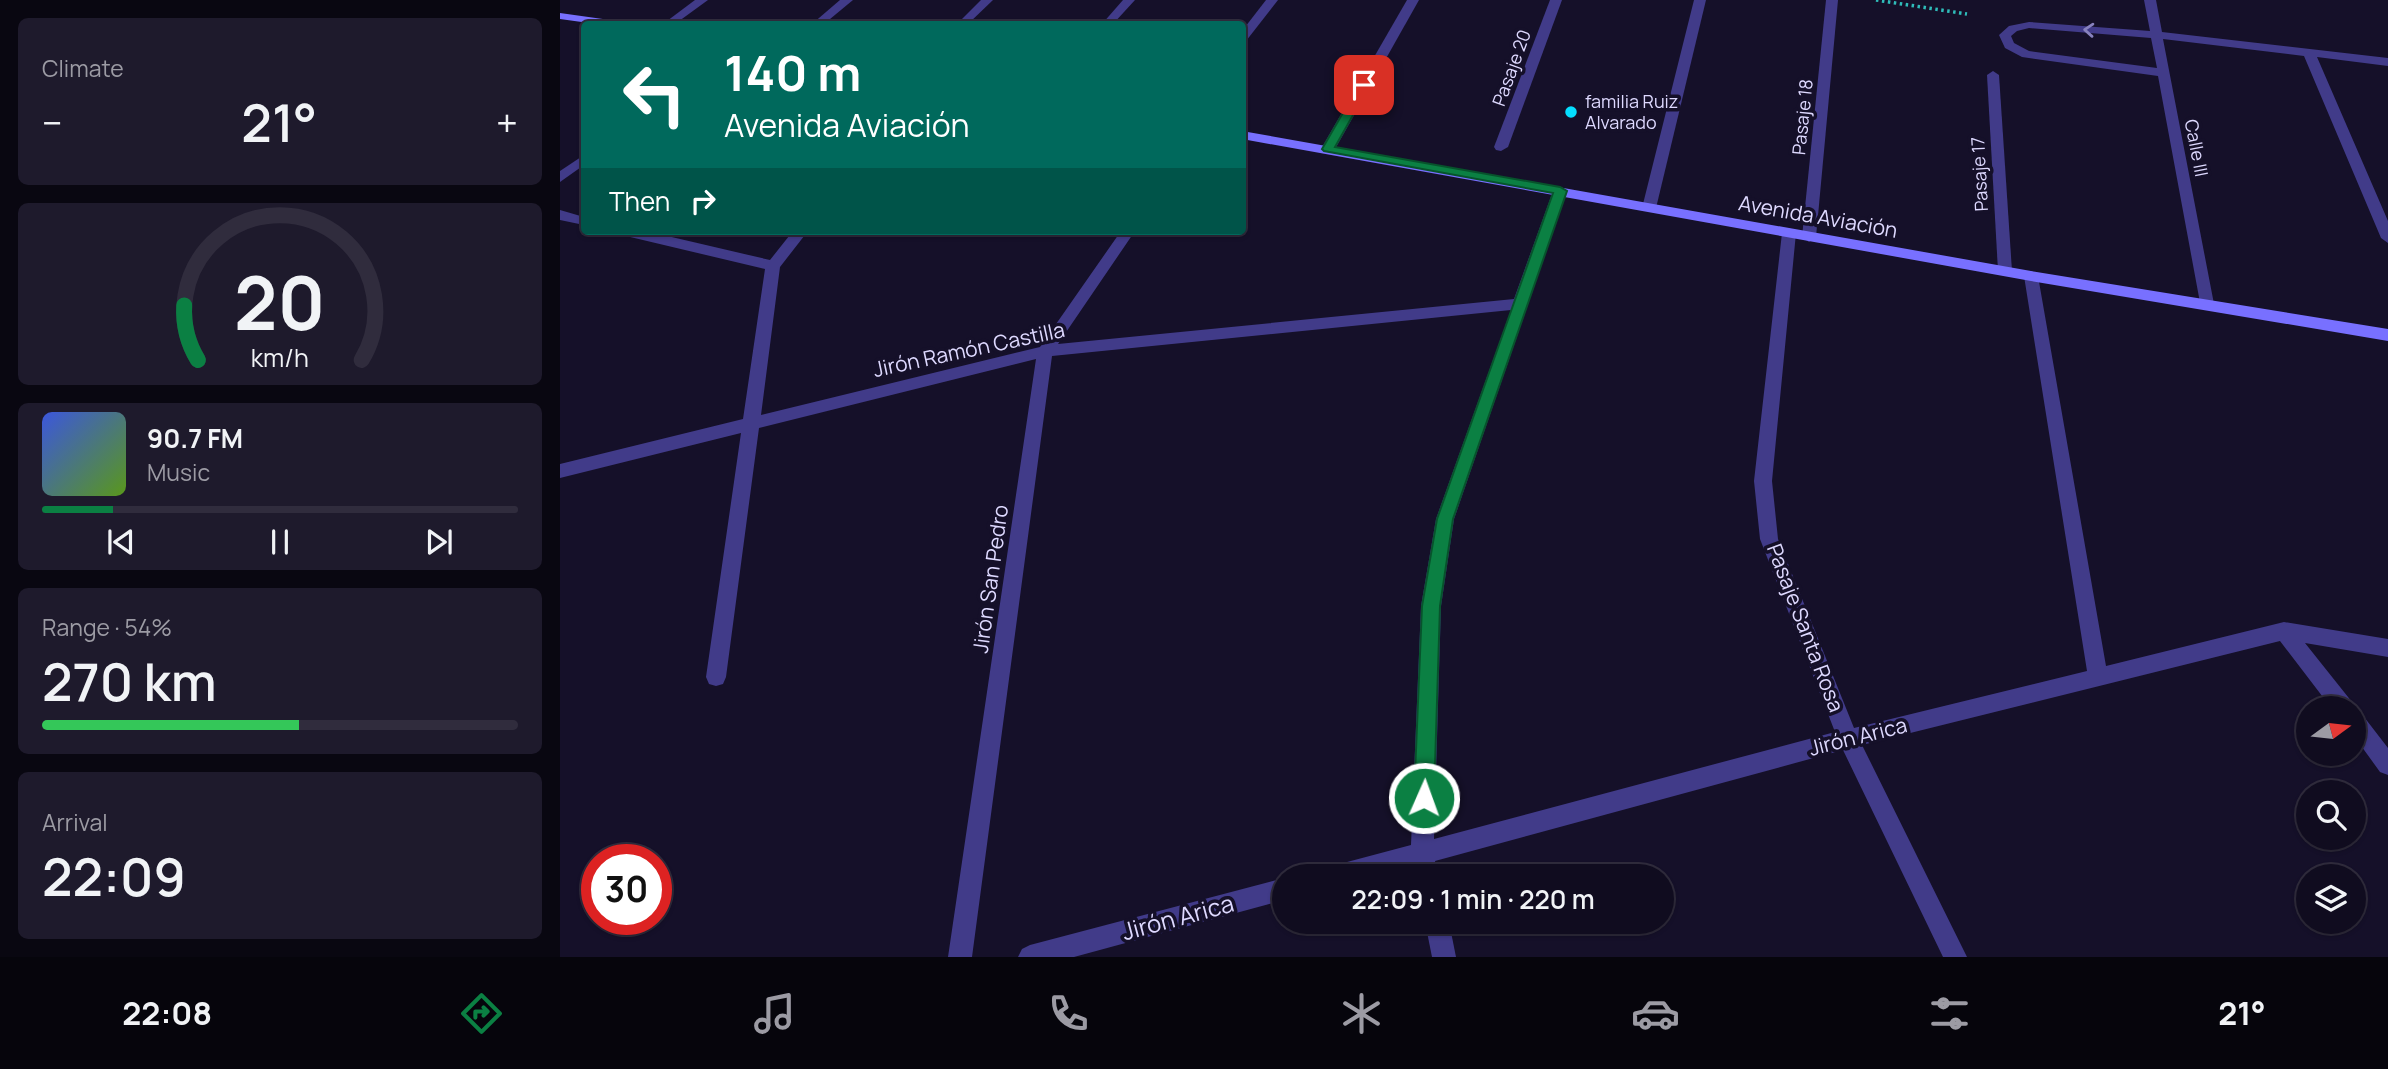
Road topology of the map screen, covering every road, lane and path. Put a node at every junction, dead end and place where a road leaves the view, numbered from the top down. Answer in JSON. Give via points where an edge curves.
{"nodes":[{"id":1,"x":702,"y":0,"type":"edge"},
{"id":2,"x":847,"y":0,"type":"edge"},
{"id":3,"x":987,"y":0,"type":"edge"},
{"id":4,"x":1129,"y":0,"type":"edge"},
{"id":5,"x":1272,"y":0,"type":"edge"},
{"id":6,"x":1413,"y":0,"type":"edge"},
{"id":7,"x":1556,"y":0,"type":"edge"},
{"id":8,"x":1700,"y":0,"type":"edge"},
{"id":9,"x":1832,"y":0,"type":"edge"},
{"id":10,"x":1876,"y":0,"type":"edge"},
{"id":11,"x":2150,"y":0,"type":"edge"},
{"id":12,"x":1967,"y":14,"type":"dead end"},
{"id":13,"x":560,"y":16,"type":"edge"},
{"id":14,"x":596,"y":21,"type":"edge"},
{"id":15,"x":671,"y":21,"type":"edge"},
{"id":16,"x":821,"y":21,"type":"edge"},
{"id":17,"x":965,"y":21,"type":"edge"},
{"id":18,"x":1110,"y":21,"type":"edge"},
{"id":19,"x":1246,"y":35,"type":"edge"},
{"id":20,"x":2158,"y":35,"type":"junction"},
{"id":21,"x":2309,"y":53,"type":"junction"},
{"id":22,"x":2388,"y":62,"type":"edge"},
{"id":23,"x":2163,"y":73,"type":"junction"},
{"id":24,"x":1993,"y":75,"type":"dead end"},
{"id":25,"x":1246,"y":136,"type":"edge"},
{"id":26,"x":1501,"y":148,"type":"dead end"},
{"id":27,"x":1328,"y":149,"type":"junction"},
{"id":28,"x":581,"y":161,"type":"edge"},
{"id":29,"x":560,"y":178,"type":"edge"},
{"id":30,"x":1560,"y":191,"type":"junction"},
{"id":31,"x":1648,"y":208,"type":"junction"},
{"id":32,"x":560,"y":215,"type":"edge"},
{"id":33,"x":581,"y":220,"type":"edge"},
{"id":34,"x":1788,"y":233,"type":"junction"},
{"id":35,"x":643,"y":235,"type":"edge"},
{"id":36,"x":798,"y":235,"type":"edge"},
{"id":37,"x":1125,"y":235,"type":"edge"},
{"id":38,"x":1809,"y":237,"type":"junction"},
{"id":39,"x":2388,"y":238,"type":"edge"},
{"id":40,"x":773,"y":266,"type":"junction"},
{"id":41,"x":2005,"y":271,"type":"junction"},
{"id":42,"x":2031,"y":276,"type":"junction"},
{"id":43,"x":1521,"y":304,"type":"junction"},
{"id":44,"x":2206,"y":304,"type":"junction"},
{"id":45,"x":2388,"y":335,"type":"edge"},
{"id":46,"x":1045,"y":351,"type":"junction"},
{"id":47,"x":752,"y":422,"type":"junction"},
{"id":48,"x":560,"y":471,"type":"edge"},
{"id":49,"x":2284,"y":631,"type":"junction"},
{"id":50,"x":2388,"y":648,"type":"edge"},
{"id":51,"x":716,"y":677,"type":"dead end"},
{"id":52,"x":2098,"y":677,"type":"junction"},
{"id":53,"x":2335,"y":696,"type":"edge"},
{"id":54,"x":2366,"y":736,"type":"edge"},
{"id":55,"x":1848,"y":739,"type":"junction"},
{"id":56,"x":2388,"y":765,"type":"edge"},
{"id":57,"x":1422,"y":853,"type":"junction"},
{"id":58,"x":1381,"y":864,"type":"edge"},
{"id":59,"x":1424,"y":864,"type":"edge"},
{"id":60,"x":1272,"y":892,"type":"edge"},
{"id":61,"x":1439,"y":934,"type":"edge"},
{"id":62,"x":960,"y":957,"type":"edge"},
{"id":63,"x":1030,"y":957,"type":"edge"},
{"id":64,"x":1444,"y":957,"type":"edge"},
{"id":65,"x":1955,"y":957,"type":"edge"}],
"edges":[{"from":1,"to":15,"type":"street"},
{"from":2,"to":16,"type":"street"},
{"from":3,"to":17,"type":"street"},
{"from":4,"to":18,"type":"street"},
{"from":5,"to":19,"type":"street"},
{"from":6,"to":27,"type":"street"},
{"from":7,"to":26,"type":"street","name":"Pasaje 20"},
{"from":8,"to":31,"type":"street"},
{"from":9,"to":38,"type":"street","name":"Pasaje 18"},
{"from":10,"to":12,"type":"path"},
{"from":11,"to":20,"type":"street","name":"Calle III"},
{"from":13,"to":14,"type":"street"},
{"from":20,"to":21,"type":"street"},
{"from":20,"to":23,"type":"street","name":"Calle III"},
{"from":20,"to":23,"type":"street","one_way":true,"via":[[2029,25],[2013,28],[2005,36],[2009,45],[2026,54]]},
{"from":21,"to":22,"type":"street"},
{"from":21,"to":39,"type":"street"},
{"from":23,"to":44,"type":"street","name":"Calle III"},
{"from":24,"to":41,"type":"street","name":"Pasaje 17"},
{"from":25,"to":27,"type":"street","name":"Avenida Aviación"},
{"from":27,"to":30,"type":"street","name":"Avenida Aviación"},
{"from":28,"to":29,"type":"street"},
{"from":30,"to":31,"type":"street","name":"Avenida Aviación"},
{"from":30,"to":43,"type":"street"},
{"from":31,"to":34,"type":"street","name":"Avenida Aviación"},
{"from":32,"to":33,"type":"street"},
{"from":34,"to":38,"type":"street","name":"Avenida Aviación"},
{"from":34,"to":55,"type":"street","name":"Pasaje Santa Rosa","via":[[1763,481],[1769,539]]},
{"from":35,"to":40,"type":"street"},
{"from":36,"to":40,"type":"street"},
{"from":37,"to":46,"type":"street","name":"Jirón San Pedro"},
{"from":38,"to":41,"type":"street","name":"Avenida Aviación"},
{"from":40,"to":47,"type":"street"},
{"from":41,"to":42,"type":"street","name":"Avenida Aviación"},
{"from":42,"to":44,"type":"street","name":"Avenida Aviación"},
{"from":42,"to":52,"type":"street"},
{"from":43,"to":46,"type":"street","name":"Jirón Ramón Castilla"},
{"from":43,"to":57,"type":"street","via":[[1445,519],[1431,606]]},
{"from":44,"to":45,"type":"street","name":"Avenida Aviación"},
{"from":46,"to":47,"type":"street","name":"Jirón Ramón Castilla"},
{"from":46,"to":62,"type":"street","name":"Jirón San Pedro"},
{"from":47,"to":48,"type":"street","name":"Jirón Ramón Castilla"},
{"from":47,"to":51,"type":"street"},
{"from":49,"to":50,"type":"street","name":"Jirón Arica"},
{"from":49,"to":52,"type":"street","name":"Jirón Arica"},
{"from":49,"to":53,"type":"street"},
{"from":52,"to":55,"type":"street","name":"Jirón Arica"},
{"from":54,"to":56,"type":"street"},
{"from":55,"to":57,"type":"street","name":"Jirón Arica"},
{"from":55,"to":65,"type":"street","name":"Pasaje Santa Rosa"},
{"from":57,"to":58,"type":"street","name":"Jirón Arica"},
{"from":57,"to":59,"type":"street"},
{"from":60,"to":63,"type":"street","name":"Jirón Arica"},
{"from":61,"to":64,"type":"street"}]}
